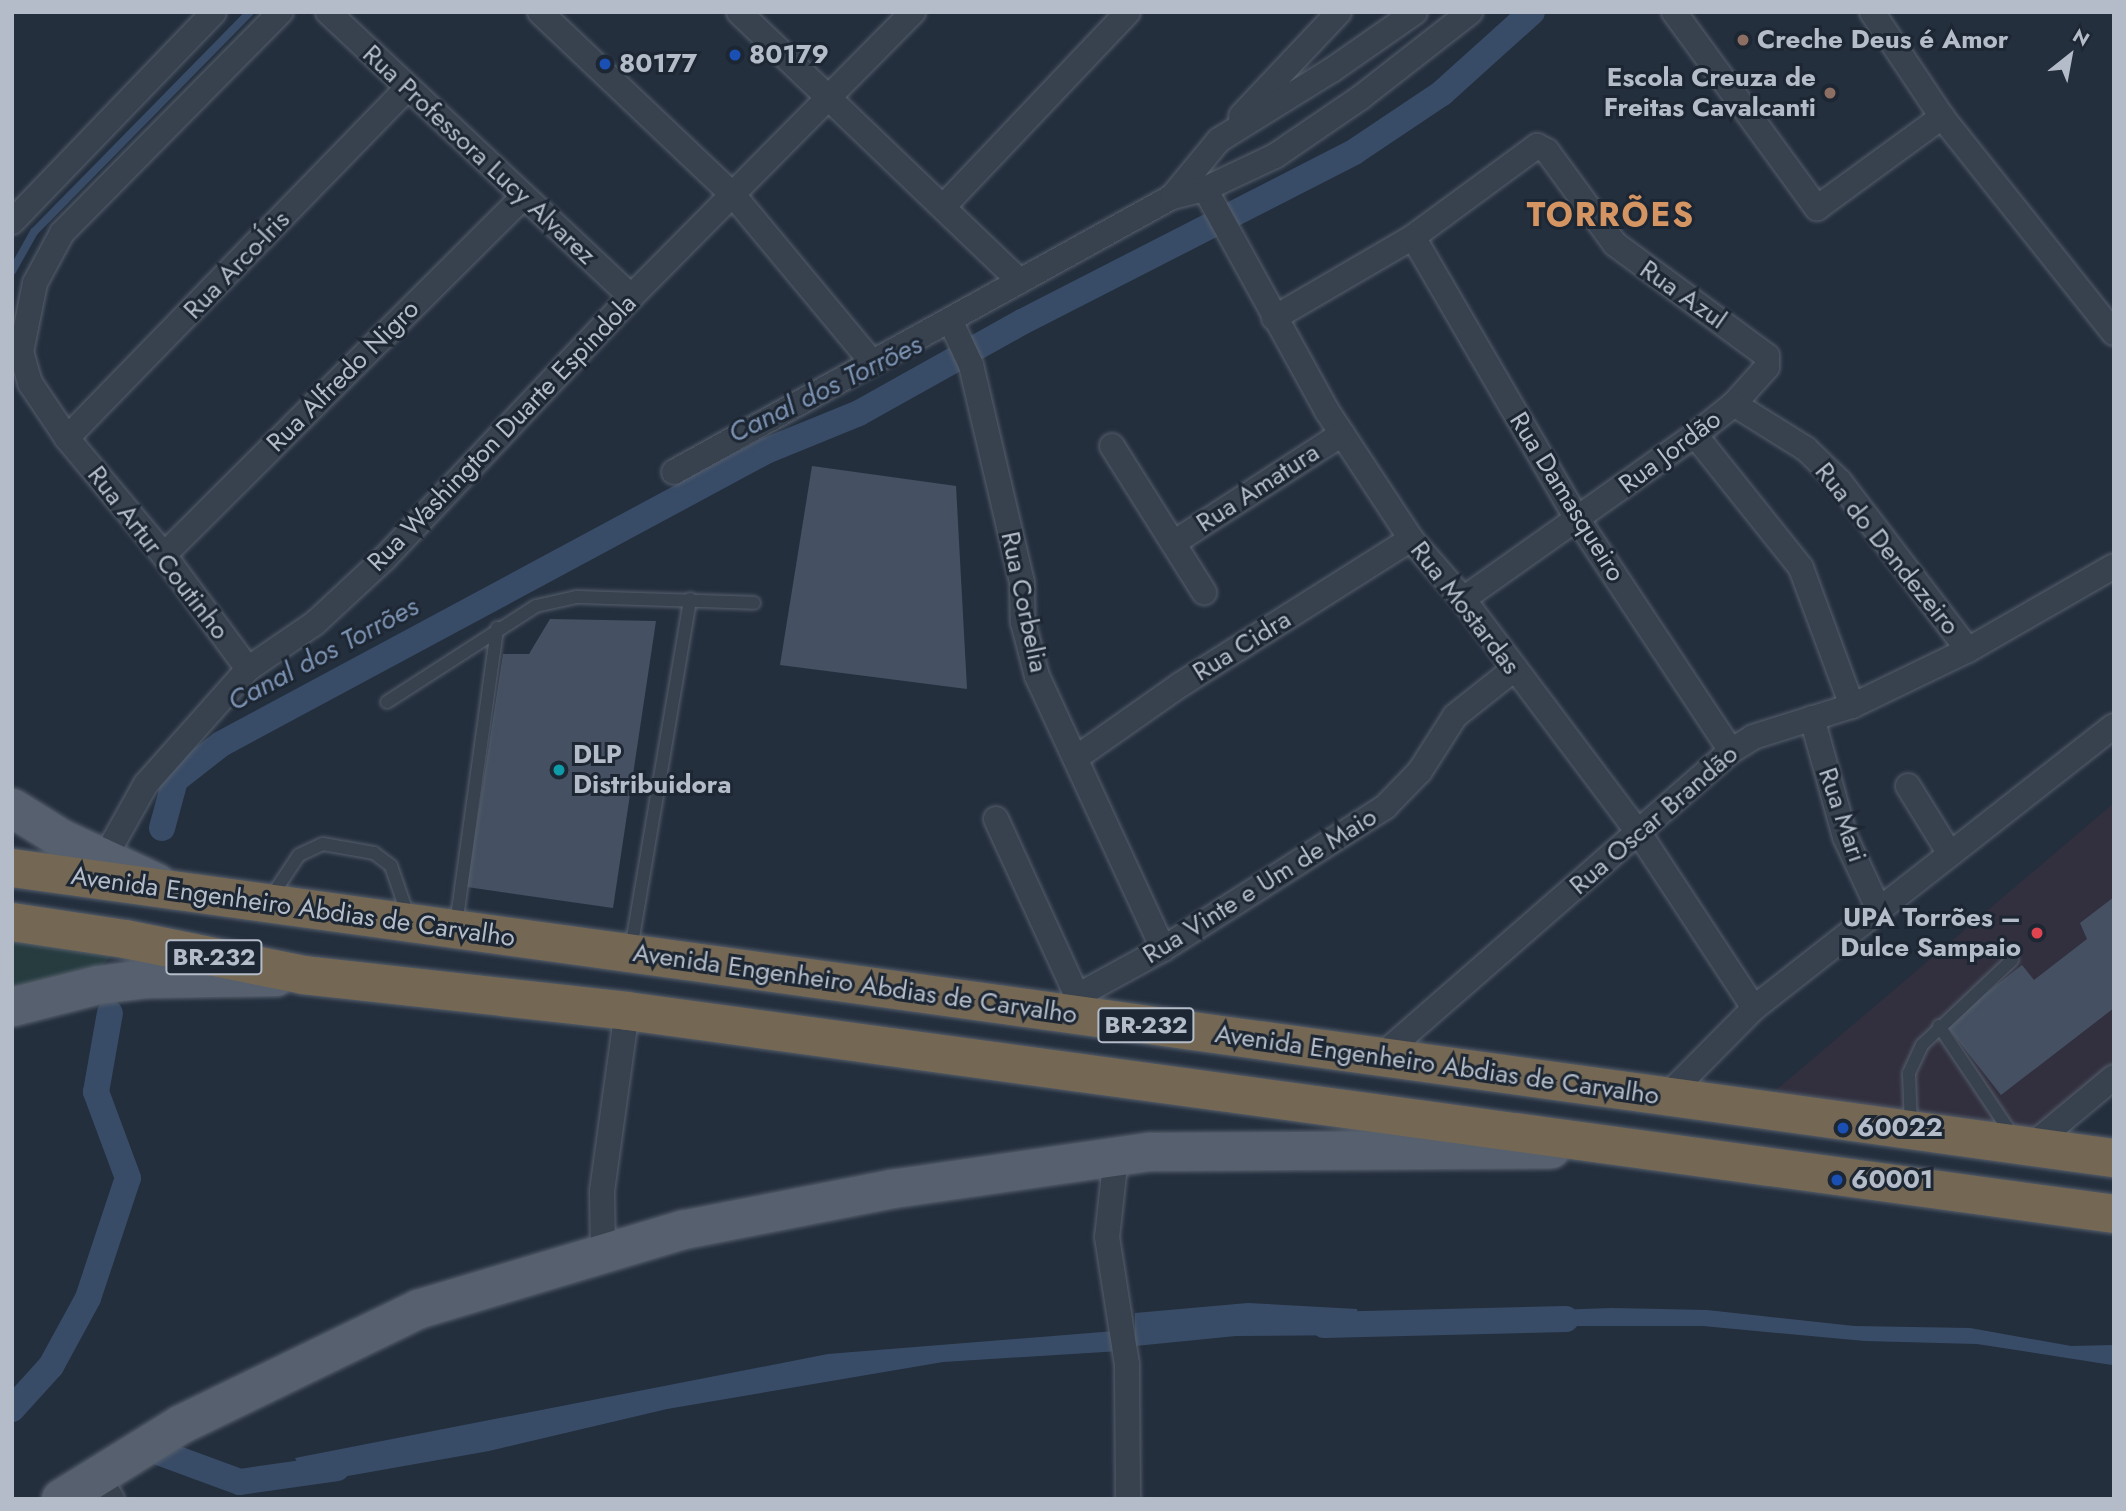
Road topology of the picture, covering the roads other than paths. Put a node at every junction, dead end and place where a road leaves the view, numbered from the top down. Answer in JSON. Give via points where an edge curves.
{"nodes":[{"id":1,"x":214,"y":12,"type":"edge"},
{"id":2,"x":281,"y":12,"type":"edge"},
{"id":3,"x":328,"y":12,"type":"edge"},
{"id":4,"x":540,"y":12,"type":"edge"},
{"id":5,"x":739,"y":12,"type":"edge"},
{"id":6,"x":913,"y":12,"type":"edge"},
{"id":7,"x":1128,"y":12,"type":"edge"},
{"id":8,"x":1339,"y":12,"type":"edge"},
{"id":9,"x":1415,"y":12,"type":"edge"},
{"id":10,"x":1469,"y":12,"type":"edge"},
{"id":11,"x":1674,"y":12,"type":"edge"},
{"id":12,"x":1872,"y":12,"type":"edge"},
{"id":13,"x":406,"y":90,"type":"junction"},
{"id":14,"x":829,"y":98,"type":"junction"},
{"id":15,"x":1942,"y":117,"type":"junction"},
{"id":16,"x":1219,"y":140,"type":"junction"},
{"id":17,"x":734,"y":195,"type":"junction"},
{"id":18,"x":1172,"y":197,"type":"junction"},
{"id":19,"x":522,"y":198,"type":"junction"},
{"id":20,"x":1210,"y":199,"type":"junction"},
{"id":21,"x":944,"y":206,"type":"junction"},
{"id":22,"x":12,"y":222,"type":"edge"},
{"id":23,"x":1413,"y":237,"type":"junction"},
{"id":24,"x":1020,"y":281,"type":"junction"},
{"id":25,"x":631,"y":297,"type":"junction"},
{"id":26,"x":1273,"y":318,"type":"junction"},
{"id":27,"x":950,"y":321,"type":"junction"},
{"id":28,"x":2114,"y":333,"type":"edge"},
{"id":29,"x":1744,"y":339,"type":"joint"},
{"id":30,"x":872,"y":362,"type":"junction"},
{"id":31,"x":1734,"y":404,"type":"junction"},
{"id":32,"x":1342,"y":434,"type":"junction"},
{"id":33,"x":1695,"y":435,"type":"junction"},
{"id":34,"x":66,"y":438,"type":"junction"},
{"id":35,"x":1112,"y":446,"type":"dead end"},
{"id":36,"x":674,"y":472,"type":"dead end"},
{"id":37,"x":1578,"y":520,"type":"junction"},
{"id":38,"x":1411,"y":539,"type":"junction"},
{"id":39,"x":1175,"y":542,"type":"junction"},
{"id":40,"x":164,"y":555,"type":"junction"},
{"id":41,"x":2114,"y":566,"type":"edge"},
{"id":42,"x":1204,"y":592,"type":"dead end"},
{"id":43,"x":690,"y":599,"type":"junction"},
{"id":44,"x":1463,"y":599,"type":"junction"},
{"id":45,"x":754,"y":603,"type":"dead end"},
{"id":46,"x":497,"y":628,"type":"junction"},
{"id":47,"x":1968,"y":650,"type":"junction"},
{"id":48,"x":248,"y":669,"type":"junction"},
{"id":49,"x":1514,"y":669,"type":"junction"},
{"id":50,"x":387,"y":702,"type":"dead end"},
{"id":51,"x":1852,"y":706,"type":"junction"},
{"id":52,"x":1812,"y":718,"type":"junction"},
{"id":53,"x":2114,"y":726,"type":"edge"},
{"id":54,"x":1731,"y":751,"type":"junction"},
{"id":55,"x":1076,"y":758,"type":"junction"},
{"id":56,"x":1908,"y":786,"type":"dead end"},
{"id":57,"x":12,"y":808,"type":"edge"},
{"id":58,"x":996,"y":819,"type":"dead end"},
{"id":59,"x":1639,"y":833,"type":"junction"},
{"id":60,"x":1950,"y":855,"type":"junction"},
{"id":61,"x":104,"y":859,"type":"junction"},
{"id":62,"x":12,"y":868,"type":"edge"},
{"id":63,"x":178,"y":892,"type":"junction"},
{"id":64,"x":266,"y":904,"type":"junction"},
{"id":65,"x":1879,"y":909,"type":"junction"},
{"id":66,"x":12,"y":922,"type":"edge"},
{"id":67,"x":411,"y":925,"type":"junction"},
{"id":68,"x":455,"y":929,"type":"junction"},
{"id":69,"x":1163,"y":949,"type":"junction"},
{"id":70,"x":631,"y":952,"type":"junction"},
{"id":71,"x":2012,"y":960,"type":"dead end"},
{"id":72,"x":303,"y":975,"type":"junction"},
{"id":73,"x":1079,"y":1006,"type":"junction"},
{"id":74,"x":12,"y":1007,"type":"edge"},
{"id":75,"x":1754,"y":1008,"type":"junction"},
{"id":76,"x":627,"y":1011,"type":"junction"},
{"id":77,"x":1939,"y":1026,"type":"junction"},
{"id":78,"x":1380,"y":1056,"type":"junction"},
{"id":79,"x":2114,"y":1077,"type":"edge"},
{"id":80,"x":1666,"y":1097,"type":"junction"},
{"id":81,"x":1911,"y":1130,"type":"junction"},
{"id":82,"x":2025,"y":1146,"type":"junction"},
{"id":83,"x":1617,"y":1149,"type":"junction"},
{"id":84,"x":1116,"y":1156,"type":"junction"},
{"id":85,"x":2114,"y":1158,"type":"edge"},
{"id":86,"x":2114,"y":1214,"type":"edge"},
{"id":87,"x":603,"y":1254,"type":"junction"},
{"id":88,"x":105,"y":1487,"type":"edge"},
{"id":89,"x":61,"y":1499,"type":"edge"},
{"id":90,"x":1128,"y":1499,"type":"edge"}],
"edges":[{"from":1,"to":22,"type":"street"},
{"from":2,"to":34,"type":"street","name":"Rua Artur Coutinho","via":[[82,211],[47,257],[27,306],[21,352],[30,383]]},
{"from":3,"to":13,"type":"street","name":"Rua Professora Lucy Alvarez"},
{"from":4,"to":17,"type":"street"},
{"from":5,"to":14,"type":"street"},
{"from":6,"to":14,"type":"street","name":"Rua Washington Duarte Espindola"},
{"from":7,"to":21,"type":"street"},
{"from":8,"to":16,"type":"street"},
{"from":9,"to":16,"type":"street","via":[[1332,71]]},
{"from":10,"to":20,"type":"street","via":[[1305,136]]},
{"from":11,"to":15,"type":"street","via":[[1817,208]]},
{"from":12,"to":15,"type":"street"},
{"from":13,"to":19,"type":"street","name":"Rua Professora Lucy Alvarez"},
{"from":13,"to":34,"type":"street","name":"Rua Arco-Íris"},
{"from":14,"to":17,"type":"street","name":"Rua Washington Duarte Espindola"},
{"from":14,"to":21,"type":"street"},
{"from":15,"to":28,"type":"street"},
{"from":16,"to":18,"type":"street"},
{"from":17,"to":25,"type":"street","name":"Rua Washington Duarte Espindola"},
{"from":17,"to":30,"type":"street"},
{"from":18,"to":20,"type":"street"},
{"from":18,"to":24,"type":"street"},
{"from":19,"to":25,"type":"street","name":"Rua Professora Lucy Alvarez"},
{"from":19,"to":40,"type":"street","name":"Rua Alfredo Nigro"},
{"from":20,"to":26,"type":"street","name":"Rua Mostardas"},
{"from":21,"to":24,"type":"street"},
{"from":23,"to":26,"type":"street"},
{"from":23,"to":29,"type":"street","name":"Rua Azul","via":[[1539,149],[1615,244]]},
{"from":23,"to":37,"type":"street","name":"Rua Damasqueiro"},
{"from":24,"to":27,"type":"street"},
{"from":25,"to":48,"type":"street","name":"Rua Washington Duarte Espindola","via":[[385,558],[314,623]]},
{"from":26,"to":32,"type":"street","name":"Rua Mostardas"},
{"from":27,"to":30,"type":"street"},
{"from":27,"to":55,"type":"street","name":"Rua Corbelia","via":[[971,365],[1021,583],[1037,676]]},
{"from":29,"to":31,"type":"street","name":"Rua Jordão","via":[[1767,356],[1768,363]]},
{"from":30,"to":36,"type":"street"},
{"from":31,"to":33,"type":"street","name":"Rua Jordão"},
{"from":31,"to":47,"type":"street","name":"Rua do Dendezeiro","via":[[1805,449],[1840,482]]},
{"from":32,"to":38,"type":"street","name":"Rua Mostardas"},
{"from":32,"to":39,"type":"street","name":"Rua Amatura"},
{"from":33,"to":37,"type":"street","name":"Rua Jordão"},
{"from":33,"to":51,"type":"street","via":[[1801,568]]},
{"from":34,"to":40,"type":"street","name":"Rua Artur Coutinho"},
{"from":35,"to":39,"type":"street"},
{"from":37,"to":44,"type":"street","name":"Rua Jordão"},
{"from":37,"to":54,"type":"street","name":"Rua Damasqueiro"},
{"from":38,"to":44,"type":"street","name":"Rua Mostardas"},
{"from":38,"to":55,"type":"street","name":"Rua Cidra","via":[[1180,685]]},
{"from":39,"to":42,"type":"street"},
{"from":40,"to":48,"type":"street","name":"Rua Artur Coutinho"},
{"from":41,"to":47,"type":"street","name":"Rua Oscar Brandão"},
{"from":43,"to":45,"type":"lane"},
{"from":43,"to":46,"type":"lane","via":[[577,597],[536,606]]},
{"from":43,"to":70,"type":"lane"},
{"from":44,"to":49,"type":"street","name":"Rua Mostardas"},
{"from":46,"to":50,"type":"lane"},
{"from":46,"to":68,"type":"lane"},
{"from":47,"to":51,"type":"street","name":"Rua Oscar Brandão"},
{"from":48,"to":61,"type":"street","name":"Rua Washington Duarte Espindola","via":[[146,784]]},
{"from":49,"to":59,"type":"street","name":"Rua Mostardas"},
{"from":49,"to":69,"type":"street","name":"Rua Vinte e Um de Maio","via":[[1455,716],[1420,771],[1385,807]]},
{"from":51,"to":52,"type":"street","name":"Rua Oscar Brandão"},
{"from":52,"to":54,"type":"street","name":"Rua Oscar Brandão","via":[[1753,737]]},
{"from":52,"to":65,"type":"street","name":"Rua Mari","via":[[1845,837]]},
{"from":53,"to":60,"type":"street"},
{"from":54,"to":59,"type":"street","name":"Rua Oscar Brandão"},
{"from":55,"to":69,"type":"street","name":"Rua Corbelia","via":[[1093,806]]},
{"from":56,"to":60,"type":"street"},
{"from":57,"to":61,"type":"main road"},
{"from":58,"to":73,"type":"street"},
{"from":59,"to":75,"type":"street","name":"Rua Mostardas"},
{"from":59,"to":78,"type":"street","name":"Rua Oscar Brandão"},
{"from":60,"to":65,"type":"street"},
{"from":61,"to":63,"type":"main road"},
{"from":62,"to":63,"type":"highway","name":"Avenida Engenheiro Abdias de Carvalho","number":"BR-232"},
{"from":63,"to":64,"type":"highway","name":"Avenida Engenheiro Abdias de Carvalho","number":"BR-232"},
{"from":64,"to":67,"type":"highway","name":"Avenida Engenheiro Abdias de Carvalho","number":"BR-232"},
{"from":64,"to":67,"type":"lane","via":[[299,855],[323,844],[374,853],[391,866]]},
{"from":65,"to":75,"type":"street"},
{"from":66,"to":72,"type":"highway","name":"Avenida Engenheiro Abdias de Carvalho","number":"BR-232","via":[[125,939]]},
{"from":67,"to":68,"type":"highway","name":"Avenida Engenheiro Abdias de Carvalho","number":"BR-232"},
{"from":68,"to":70,"type":"highway","name":"Avenida Engenheiro Abdias de Carvalho","number":"BR-232"},
{"from":69,"to":73,"type":"street","name":"Rua Vinte e Um de Maio"},
{"from":70,"to":73,"type":"highway","name":"Avenida Engenheiro Abdias de Carvalho","number":"BR-232"},
{"from":71,"to":77,"type":"lane"},
{"from":72,"to":74,"type":"main road","name":"Avenida Engenheiro Abdias de Carvalho","via":[[145,979],[99,985]]},
{"from":72,"to":76,"type":"highway","name":"Avenida Engenheiro Abdias de Carvalho","number":"BR-232"},
{"from":73,"to":78,"type":"highway","name":"Avenida Engenheiro Abdias de Carvalho","number":"BR-232"},
{"from":75,"to":80,"type":"street"},
{"from":76,"to":83,"type":"highway","name":"Avenida Engenheiro Abdias de Carvalho","number":"BR-232"},
{"from":76,"to":87,"type":"street","via":[[602,1191]]},
{"from":77,"to":81,"type":"lane","via":[[1922,1045],[1909,1073]]},
{"from":77,"to":82,"type":"lane"},
{"from":78,"to":80,"type":"highway","name":"Avenida Engenheiro Abdias de Carvalho","number":"BR-232"},
{"from":79,"to":82,"type":"street"},
{"from":80,"to":81,"type":"highway","name":"Avenida Engenheiro Abdias de Carvalho","number":"BR-232"},
{"from":81,"to":82,"type":"highway","name":"Avenida Engenheiro Abdias de Carvalho","number":"BR-232"},
{"from":82,"to":85,"type":"highway","name":"Avenida Engenheiro Abdias de Carvalho","number":"BR-232"},
{"from":83,"to":84,"type":"main road"},
{"from":83,"to":86,"type":"highway","name":"Avenida Engenheiro Abdias de Carvalho"},
{"from":84,"to":87,"type":"main road","via":[[892,1189],[683,1230]]},
{"from":84,"to":90,"type":"street","via":[[1107,1237],[1127,1364]]},
{"from":87,"to":88,"type":"main road","via":[[419,1309],[181,1424]]},
{"from":88,"to":89,"type":"main road"}]}
